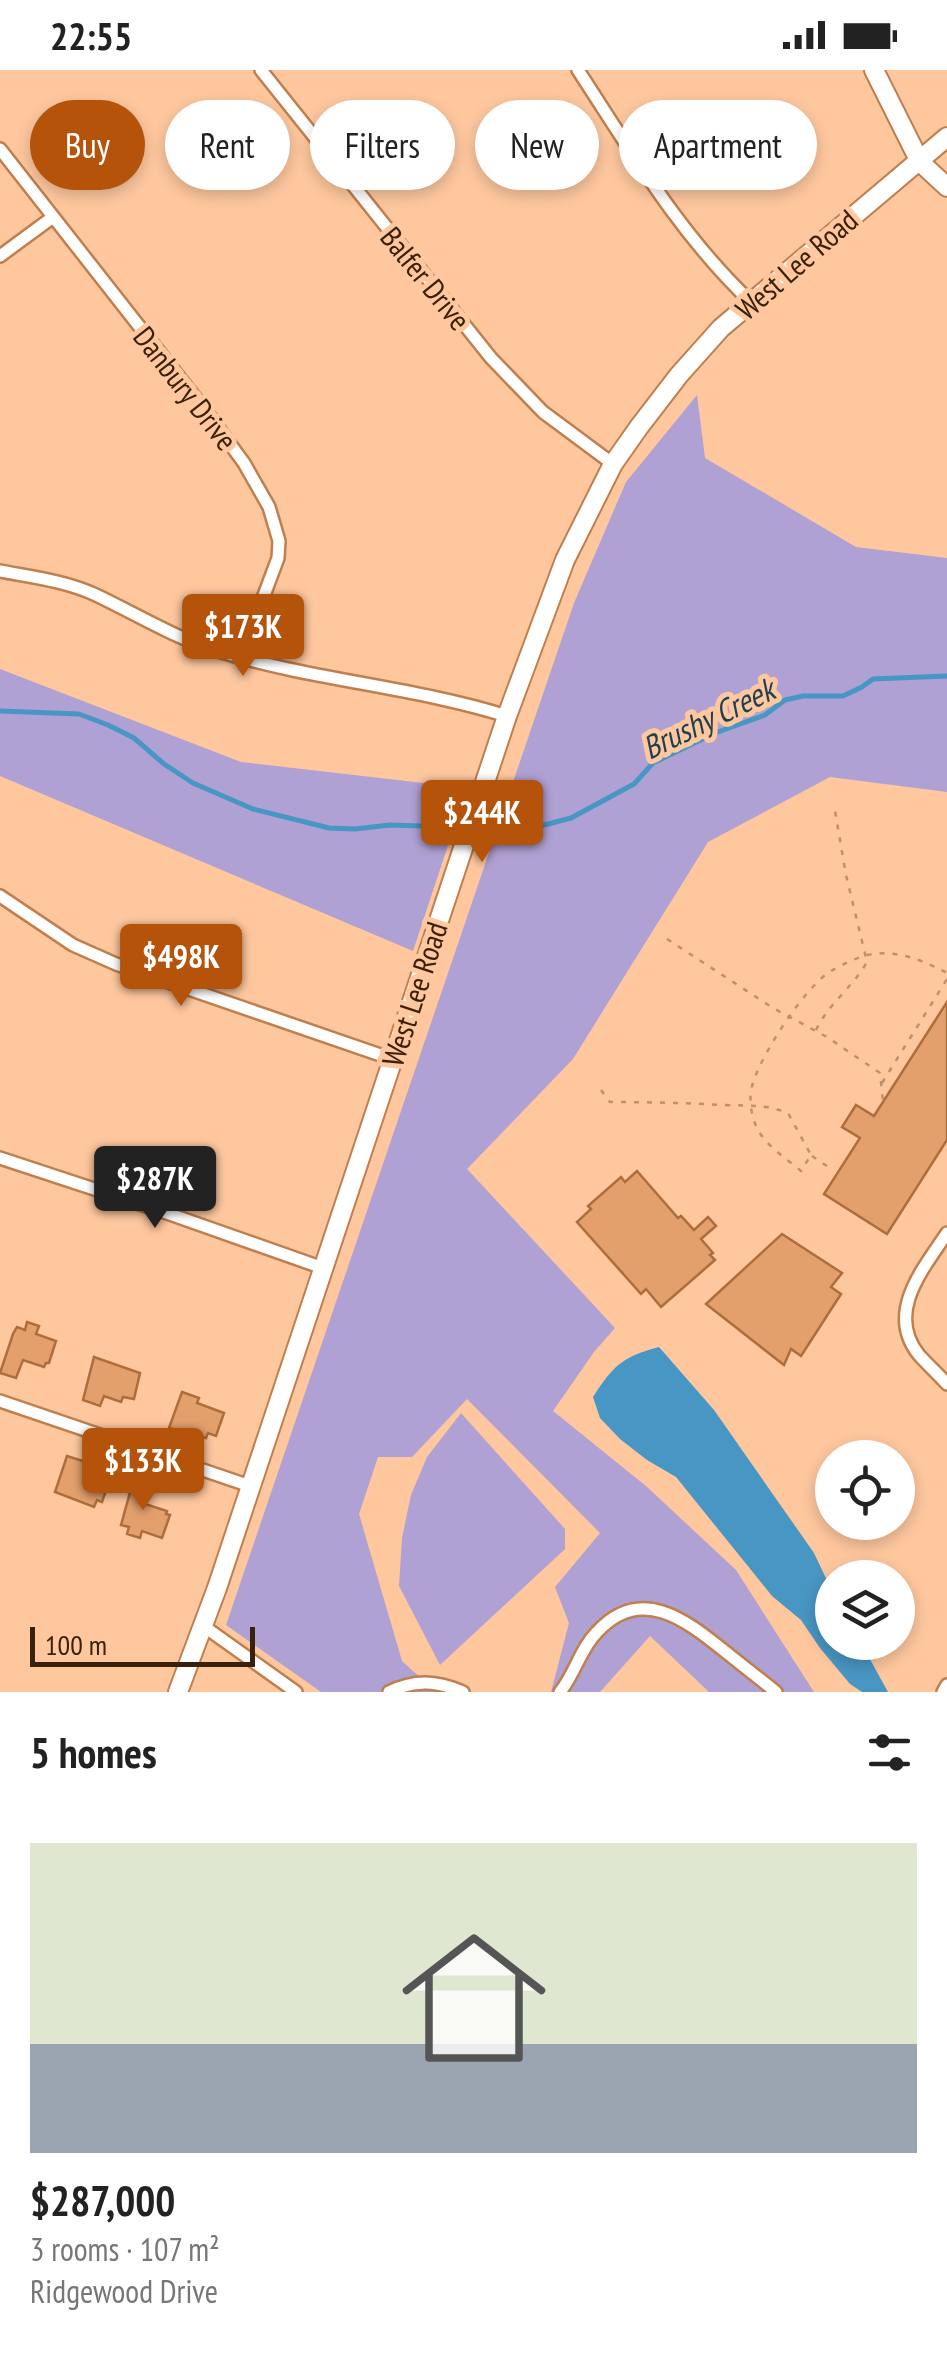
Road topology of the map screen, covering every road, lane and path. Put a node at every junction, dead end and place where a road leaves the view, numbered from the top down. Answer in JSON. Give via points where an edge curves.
{"nodes":[{"id":1,"x":262,"y":70,"type":"edge"},
{"id":2,"x":578,"y":70,"type":"edge"},
{"id":3,"x":874,"y":70,"type":"edge"},
{"id":4,"x":947,"y":137,"type":"edge"},
{"id":5,"x":0,"y":150,"type":"edge"},
{"id":6,"x":920,"y":162,"type":"junction"},
{"id":7,"x":947,"y":187,"type":"edge"},
{"id":8,"x":53,"y":217,"type":"junction"},
{"id":9,"x":0,"y":256,"type":"edge"},
{"id":10,"x":751,"y":302,"type":"junction"},
{"id":11,"x":612,"y":464,"type":"junction"},
{"id":12,"x":0,"y":570,"type":"edge"},
{"id":13,"x":241,"y":657,"type":"junction"},
{"id":14,"x":507,"y":716,"type":"junction"},
{"id":15,"x":834,"y":811,"type":"dead end"},
{"id":16,"x":0,"y":896,"type":"edge"},
{"id":17,"x":667,"y":939,"type":"dead end"},
{"id":18,"x":865,"y":956,"type":"junction"},
{"id":19,"x":947,"y":976,"type":"edge"},
{"id":20,"x":790,"y":1017,"type":"junction"},
{"id":21,"x":816,"y":1031,"type":"junction"},
{"id":22,"x":392,"y":1059,"type":"junction"},
{"id":23,"x":881,"y":1084,"type":"junction"},
{"id":24,"x":601,"y":1090,"type":"dead end"},
{"id":25,"x":883,"y":1102,"type":"dead end"},
{"id":26,"x":752,"y":1106,"type":"junction"},
{"id":27,"x":811,"y":1156,"type":"junction"},
{"id":28,"x":0,"y":1158,"type":"edge"},
{"id":29,"x":826,"y":1166,"type":"dead end"},
{"id":30,"x":947,"y":1233,"type":"edge"},
{"id":31,"x":323,"y":1268,"type":"junction"},
{"id":32,"x":947,"y":1384,"type":"edge"},
{"id":33,"x":0,"y":1401,"type":"edge"},
{"id":34,"x":250,"y":1486,"type":"junction"},
{"id":35,"x":202,"y":1625,"type":"junction"},
{"id":36,"x":947,"y":1686,"type":"edge"},
{"id":37,"x":178,"y":1692,"type":"edge"},
{"id":38,"x":296,"y":1692,"type":"edge"},
{"id":39,"x":389,"y":1692,"type":"edge"},
{"id":40,"x":463,"y":1692,"type":"edge"},
{"id":41,"x":560,"y":1692,"type":"edge"},
{"id":42,"x":776,"y":1692,"type":"edge"},
{"id":43,"x":943,"y":1692,"type":"edge"}],
"edges":[{"from":1,"to":11,"type":"street","name":"Balfer Drive","via":[[491,358],[543,412]]},
{"from":2,"to":10,"type":"street","via":[[684,229]]},
{"from":3,"to":6,"type":"street"},
{"from":4,"to":6,"type":"street","name":"West Lee Road"},
{"from":5,"to":8,"type":"street","name":"Danbury Drive"},
{"from":6,"to":7,"type":"street"},
{"from":6,"to":10,"type":"street","name":"West Lee Road"},
{"from":8,"to":9,"type":"street"},
{"from":8,"to":13,"type":"street","name":"Danbury Drive","via":[[208,414],[268,507],[278,558]]},
{"from":10,"to":11,"type":"street","name":"West Lee Road","via":[[678,374]]},
{"from":11,"to":14,"type":"street","name":"West Lee Road","via":[[565,560]]},
{"from":12,"to":13,"type":"street","via":[[76,587],[177,636]]},
{"from":13,"to":14,"type":"street"},
{"from":14,"to":22,"type":"street","name":"West Lee Road"},
{"from":15,"to":18,"type":"path"},
{"from":16,"to":22,"type":"street","via":[[73,945],[116,964]]},
{"from":17,"to":20,"type":"path"},
{"from":18,"to":19,"type":"path","via":[[896,953]]},
{"from":18,"to":20,"type":"path","via":[[830,972]]},
{"from":18,"to":21,"type":"path","via":[[857,980],[825,1010]]},
{"from":19,"to":23,"type":"path"},
{"from":20,"to":21,"type":"path"},
{"from":20,"to":26,"type":"path","via":[[752,1083]]},
{"from":21,"to":23,"type":"path","via":[[880,1074]]},
{"from":22,"to":31,"type":"street","name":"West Lee Road"},
{"from":23,"to":25,"type":"path"},
{"from":24,"to":26,"type":"path","via":[[610,1102]]},
{"from":26,"to":27,"type":"path","via":[[788,1114]]},
{"from":26,"to":27,"type":"path","via":[[758,1129],[776,1150],[801,1171]]},
{"from":27,"to":29,"type":"path"},
{"from":28,"to":31,"type":"street"},
{"from":30,"to":32,"type":"street","via":[[912,1288],[905,1316],[917,1352]]},
{"from":31,"to":34,"type":"street","name":"West Lee Road"},
{"from":33,"to":34,"type":"street"},
{"from":34,"to":35,"type":"street","name":"West Lee Road"},
{"from":35,"to":37,"type":"street","name":"West Lee Road"},
{"from":35,"to":38,"type":"street"},
{"from":36,"to":43,"type":"street"},
{"from":39,"to":40,"type":"street","via":[[429,1682]]},
{"from":41,"to":42,"type":"street","via":[[600,1628],[642,1610],[688,1622]]}]}
